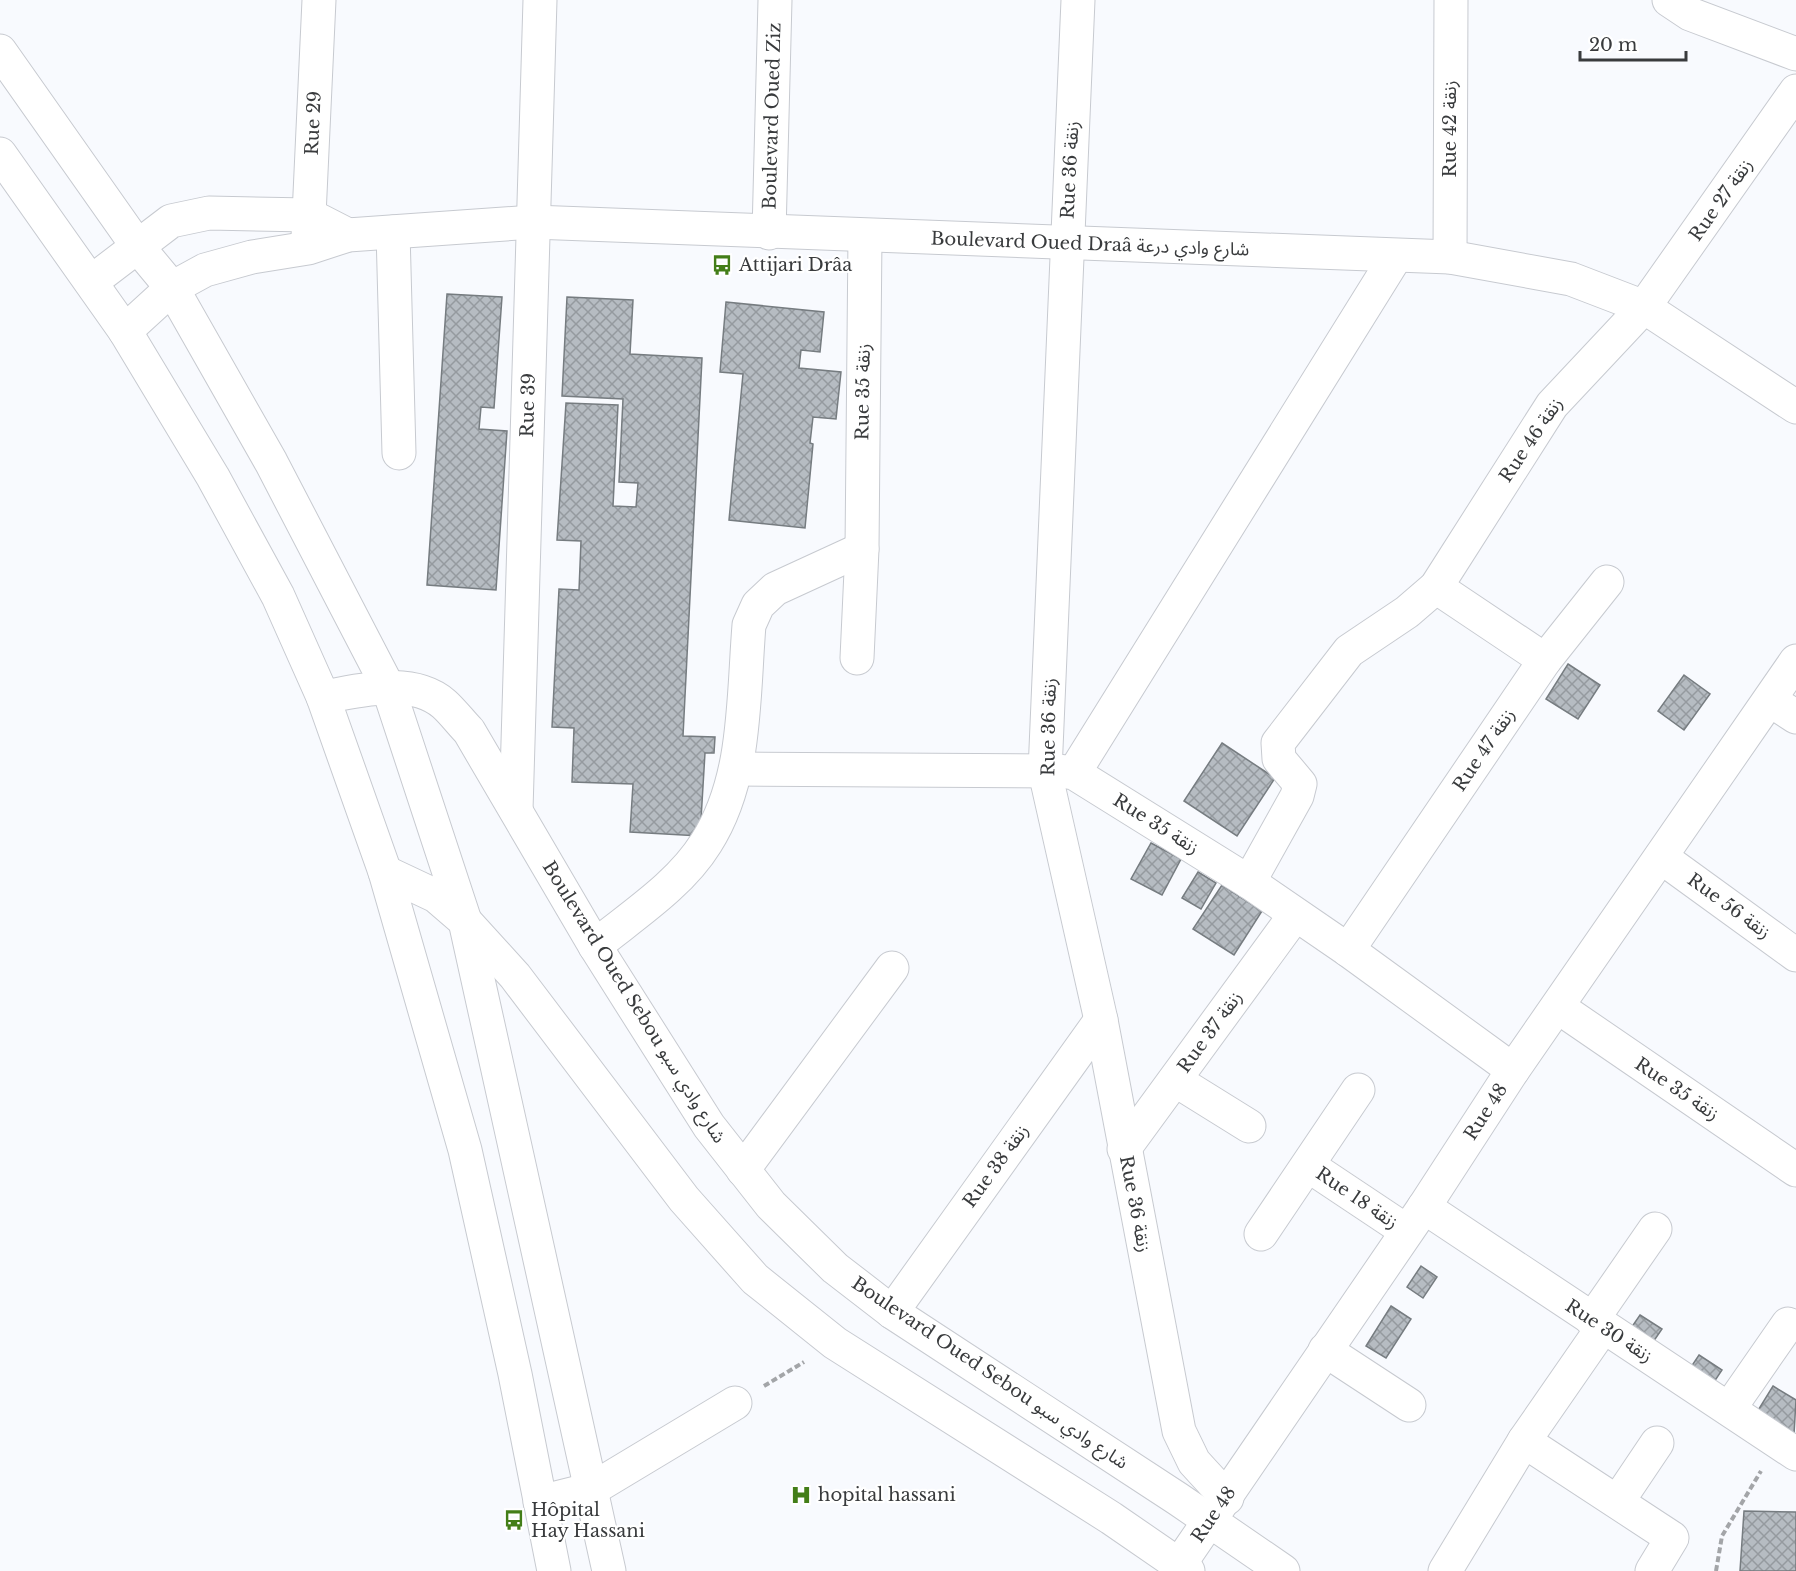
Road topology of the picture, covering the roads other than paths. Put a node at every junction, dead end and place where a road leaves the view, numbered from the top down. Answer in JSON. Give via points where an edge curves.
{"nodes":[{"id":1,"x":319,"y":0,"type":"edge"},
{"id":2,"x":540,"y":0,"type":"edge"},
{"id":3,"x":775,"y":0,"type":"edge"},
{"id":4,"x":1078,"y":0,"type":"edge"},
{"id":5,"x":1451,"y":0,"type":"edge"},
{"id":6,"x":1669,"y":0,"type":"edge"},
{"id":7,"x":0,"y":51,"type":"edge"},
{"id":8,"x":1796,"y":54,"type":"edge"},
{"id":9,"x":1796,"y":91,"type":"edge"},
{"id":10,"x":0,"y":154,"type":"edge"},
{"id":11,"x":309,"y":215,"type":"junction"},
{"id":12,"x":533,"y":222,"type":"junction"},
{"id":13,"x":393,"y":232,"type":"junction"},
{"id":14,"x":769,"y":232,"type":"junction"},
{"id":15,"x":348,"y":235,"type":"junction"},
{"id":16,"x":865,"y":236,"type":"junction"},
{"id":17,"x":1066,"y":242,"type":"junction"},
{"id":18,"x":138,"y":247,"type":"junction"},
{"id":19,"x":308,"y":248,"type":"junction"},
{"id":20,"x":1396,"y":256,"type":"junction"},
{"id":21,"x":1450,"y":257,"type":"junction"},
{"id":22,"x":91,"y":282,"type":"junction"},
{"id":23,"x":172,"y":288,"type":"junction"},
{"id":24,"x":1644,"y":307,"type":"junction"},
{"id":25,"x":125,"y":331,"type":"junction"},
{"id":26,"x":1796,"y":407,"type":"edge"},
{"id":27,"x":399,"y":453,"type":"dead end"},
{"id":28,"x":862,"y":549,"type":"junction"},
{"id":29,"x":1607,"y":582,"type":"dead end"},
{"id":30,"x":1436,"y":586,"type":"junction"},
{"id":31,"x":857,"y":658,"type":"dead end"},
{"id":32,"x":1545,"y":660,"type":"junction"},
{"id":33,"x":1796,"y":661,"type":"edge"},
{"id":34,"x":388,"y":687,"type":"junction"},
{"id":35,"x":323,"y":697,"type":"junction"},
{"id":36,"x":1783,"y":709,"type":"edge"},
{"id":37,"x":736,"y":769,"type":"junction"},
{"id":38,"x":1060,"y":773,"type":"junction"},
{"id":39,"x":516,"y":810,"type":"junction"},
{"id":40,"x":1661,"y":857,"type":"junction"},
{"id":41,"x":385,"y":872,"type":"junction"},
{"id":42,"x":1249,"y":882,"type":"junction"},
{"id":43,"x":1295,"y":915,"type":"junction"},
{"id":44,"x":465,"y":921,"type":"junction"},
{"id":45,"x":595,"y":946,"type":"junction"},
{"id":46,"x":1348,"y":950,"type":"junction"},
{"id":47,"x":1796,"y":955,"type":"edge"},
{"id":48,"x":892,"y":968,"type":"dead end"},
{"id":49,"x":1558,"y":1007,"type":"junction"},
{"id":50,"x":1101,"y":1020,"type":"junction"},
{"id":51,"x":1513,"y":1070,"type":"junction"},
{"id":52,"x":1175,"y":1080,"type":"junction"},
{"id":53,"x":1358,"y":1090,"type":"dead end"},
{"id":54,"x":1249,"y":1126,"type":"dead end"},
{"id":55,"x":1124,"y":1149,"type":"junction"},
{"id":56,"x":1309,"y":1166,"type":"junction"},
{"id":57,"x":743,"y":1170,"type":"junction"},
{"id":58,"x":1796,"y":1170,"type":"edge"},
{"id":59,"x":1414,"y":1218,"type":"junction"},
{"id":60,"x":1655,"y":1229,"type":"dead end"},
{"id":61,"x":1262,"y":1234,"type":"dead end"},
{"id":62,"x":892,"y":1312,"type":"junction"},
{"id":63,"x":1597,"y":1323,"type":"junction"},
{"id":64,"x":1788,"y":1324,"type":"dead end"},
{"id":65,"x":1325,"y":1350,"type":"junction"},
{"id":66,"x":735,"y":1404,"type":"road end"},
{"id":67,"x":1409,"y":1405,"type":"dead end"},
{"id":68,"x":1729,"y":1409,"type":"junction"},
{"id":69,"x":1524,"y":1441,"type":"junction"},
{"id":70,"x":1657,"y":1443,"type":"dead end"},
{"id":71,"x":1787,"y":1448,"type":"edge"},
{"id":72,"x":592,"y":1489,"type":"junction"},
{"id":73,"x":1618,"y":1501,"type":"junction"},
{"id":74,"x":540,"y":1502,"type":"junction"},
{"id":75,"x":1219,"y":1510,"type":"junction"},
{"id":76,"x":1183,"y":1569,"type":"edge"},
{"id":77,"x":554,"y":1571,"type":"edge"},
{"id":78,"x":609,"y":1571,"type":"edge"},
{"id":79,"x":1283,"y":1571,"type":"edge"},
{"id":80,"x":1445,"y":1571,"type":"edge"},
{"id":81,"x":1652,"y":1571,"type":"edge"}],
"edges":[{"from":1,"to":11,"type":"street","name":"Rue 29"},
{"from":2,"to":12,"type":"street","name":"Rue 39"},
{"from":3,"to":14,"type":"street","name":"Boulevard Oued Ziz"},
{"from":4,"to":17,"type":"street","name":"Rue 36 زنقة"},
{"from":5,"to":21,"type":"street","name":"Rue 42 زنقة"},
{"from":6,"to":8,"type":"street","via":[[1690,14]]},
{"from":7,"to":18,"type":"street"},
{"from":9,"to":24,"type":"street","name":"Rue 27 زنقة"},
{"from":10,"to":22,"type":"street"},
{"from":11,"to":15,"type":"street"},
{"from":11,"to":18,"type":"street","via":[[209,213],[171,221]]},
{"from":11,"to":19,"type":"street","name":"Rue 29"},
{"from":12,"to":13,"type":"street","name":"Boulevard Oued Draâ شارع وادي درعة"},
{"from":12,"to":14,"type":"street","name":"Boulevard Oued Draâ شارع وادي درعة"},
{"from":12,"to":39,"type":"street","name":"Rue 39"},
{"from":13,"to":15,"type":"street","name":"Boulevard Oued Draâ شارع وادي درعة"},
{"from":13,"to":27,"type":"street"},
{"from":14,"to":16,"type":"street","name":"Boulevard Oued Draâ شارع وادي درعة"},
{"from":15,"to":19,"type":"street","name":"Boulevard Oued Draâ شارع وادي درعة"},
{"from":16,"to":17,"type":"street","name":"Boulevard Oued Draâ شارع وادي درعة"},
{"from":16,"to":28,"type":"street","name":"Rue 35 زنقة"},
{"from":17,"to":20,"type":"street","name":"Boulevard Oued Draâ شارع وادي درعة"},
{"from":17,"to":38,"type":"street","name":"Rue 36 زنقة"},
{"from":18,"to":22,"type":"street"},
{"from":18,"to":23,"type":"street"},
{"from":19,"to":23,"type":"street","name":"Boulevard Oued Draâ شارع وادي درعة","via":[[205,270]]},
{"from":20,"to":21,"type":"street","name":"Boulevard Oued Draâ شارع وادي درعة"},
{"from":20,"to":38,"type":"street"},
{"from":21,"to":24,"type":"street","name":"Boulevard Oued Draâ شارع وادي درعة","via":[[1571,279]]},
{"from":22,"to":25,"type":"street"},
{"from":23,"to":25,"type":"street","name":"Boulevard Oued Draâ شارع وادي درعة"},
{"from":23,"to":34,"type":"street","via":[[271,462]]},
{"from":24,"to":26,"type":"street","name":"Boulevard Oued Draâ شارع وادي درعة"},
{"from":24,"to":30,"type":"street","name":"Rue 46 زنقة","via":[[1552,405]]},
{"from":25,"to":35,"type":"street","via":[[213,477],[278,596]]},
{"from":28,"to":31,"type":"street","name":"Rue 35 زنقة"},
{"from":28,"to":37,"type":"street","via":[[775,589],[758,605],[749,624]]},
{"from":29,"to":32,"type":"street","name":"Rue 47 زنقة"},
{"from":30,"to":32,"type":"street"},
{"from":30,"to":42,"type":"street","name":"Rue 46 زنقة","via":[[1407,612],[1349,651],[1278,743],[1279,759],[1300,784]]},
{"from":32,"to":46,"type":"street","name":"Rue 47 زنقة"},
{"from":33,"to":36,"type":"street","name":"Rue 48"},
{"from":34,"to":35,"type":"street","name":"Boulevard Oued Sebou شارع وادي سبو"},
{"from":34,"to":39,"type":"street","name":"Boulevard Oued Sebou شارع وادي سبو","via":[[419,692],[442,703],[469,731]]},
{"from":34,"to":44,"type":"street"},
{"from":35,"to":41,"type":"street"},
{"from":36,"to":40,"type":"street","name":"Rue 48"},
{"from":37,"to":38,"type":"street"},
{"from":37,"to":45,"type":"street","via":[[728,798],[706,844],[672,883]]},
{"from":38,"to":42,"type":"street","name":"Rue 35 زنقة"},
{"from":38,"to":50,"type":"street","name":"Rue 36 زنقة"},
{"from":39,"to":45,"type":"street","name":"Boulevard Oued Sebou شارع وادي سبو"},
{"from":40,"to":47,"type":"street","name":"Rue 56 زنقة"},
{"from":40,"to":49,"type":"street","name":"Rue 48"},
{"from":41,"to":44,"type":"street","via":[[436,896]]},
{"from":41,"to":74,"type":"street","via":[[465,1150]]},
{"from":42,"to":43,"type":"street","name":"Rue 35 زنقة"},
{"from":43,"to":46,"type":"street","name":"Rue 35 زنقة"},
{"from":43,"to":52,"type":"street","name":"Rue 37 زنقة"},
{"from":44,"to":72,"type":"street"},
{"from":44,"to":76,"type":"street","via":[[514,976],[684,1199],[755,1279],[835,1343],[1111,1518]]},
{"from":45,"to":57,"type":"street","name":"Boulevard Oued Sebou شارع وادي سبو","via":[[709,1126]]},
{"from":46,"to":51,"type":"street","name":"Rue 35 زنقة"},
{"from":48,"to":57,"type":"street"},
{"from":49,"to":51,"type":"street","name":"Rue 48"},
{"from":49,"to":58,"type":"street","name":"Rue 35 زنقة"},
{"from":50,"to":55,"type":"street","name":"Rue 36 زنقة"},
{"from":50,"to":62,"type":"street","name":"Rue 38 زنقة"},
{"from":51,"to":59,"type":"street","name":"Rue 48"},
{"from":52,"to":54,"type":"street"},
{"from":52,"to":55,"type":"street","name":"Rue 37 زنقة"},
{"from":53,"to":56,"type":"street"},
{"from":55,"to":75,"type":"street","name":"Rue 36 زنقة","via":[[1179,1431]]},
{"from":56,"to":59,"type":"street","name":"Rue 18 زنقة"},
{"from":56,"to":61,"type":"street"},
{"from":57,"to":62,"type":"street","name":"Boulevard Oued Sebou شارع وادي سبو","via":[[771,1206],[835,1268]]},
{"from":59,"to":63,"type":"street","name":"Rue 30 زنقة"},
{"from":59,"to":65,"type":"street","name":"Rue 48"},
{"from":60,"to":63,"type":"street"},
{"from":62,"to":75,"type":"street","name":"Boulevard Oued Sebou شارع وادي سبو"},
{"from":63,"to":68,"type":"street","name":"Rue 30 زنقة"},
{"from":63,"to":69,"type":"street"},
{"from":64,"to":68,"type":"street"},
{"from":65,"to":67,"type":"street"},
{"from":65,"to":75,"type":"street","name":"Rue 48"},
{"from":66,"to":72,"type":"street"},
{"from":68,"to":71,"type":"street","name":"Rue 30 زنقة"},
{"from":69,"to":73,"type":"street"},
{"from":69,"to":80,"type":"street"},
{"from":70,"to":73,"type":"street"},
{"from":72,"to":74,"type":"street"},
{"from":72,"to":78,"type":"street"},
{"from":73,"to":81,"type":"street","via":[[1672,1538]]},
{"from":74,"to":77,"type":"street"},
{"from":75,"to":76,"type":"street","name":"Rue 48"},
{"from":75,"to":79,"type":"street","name":"Boulevard Oued Sebou شارع وادي سبو"}]}
